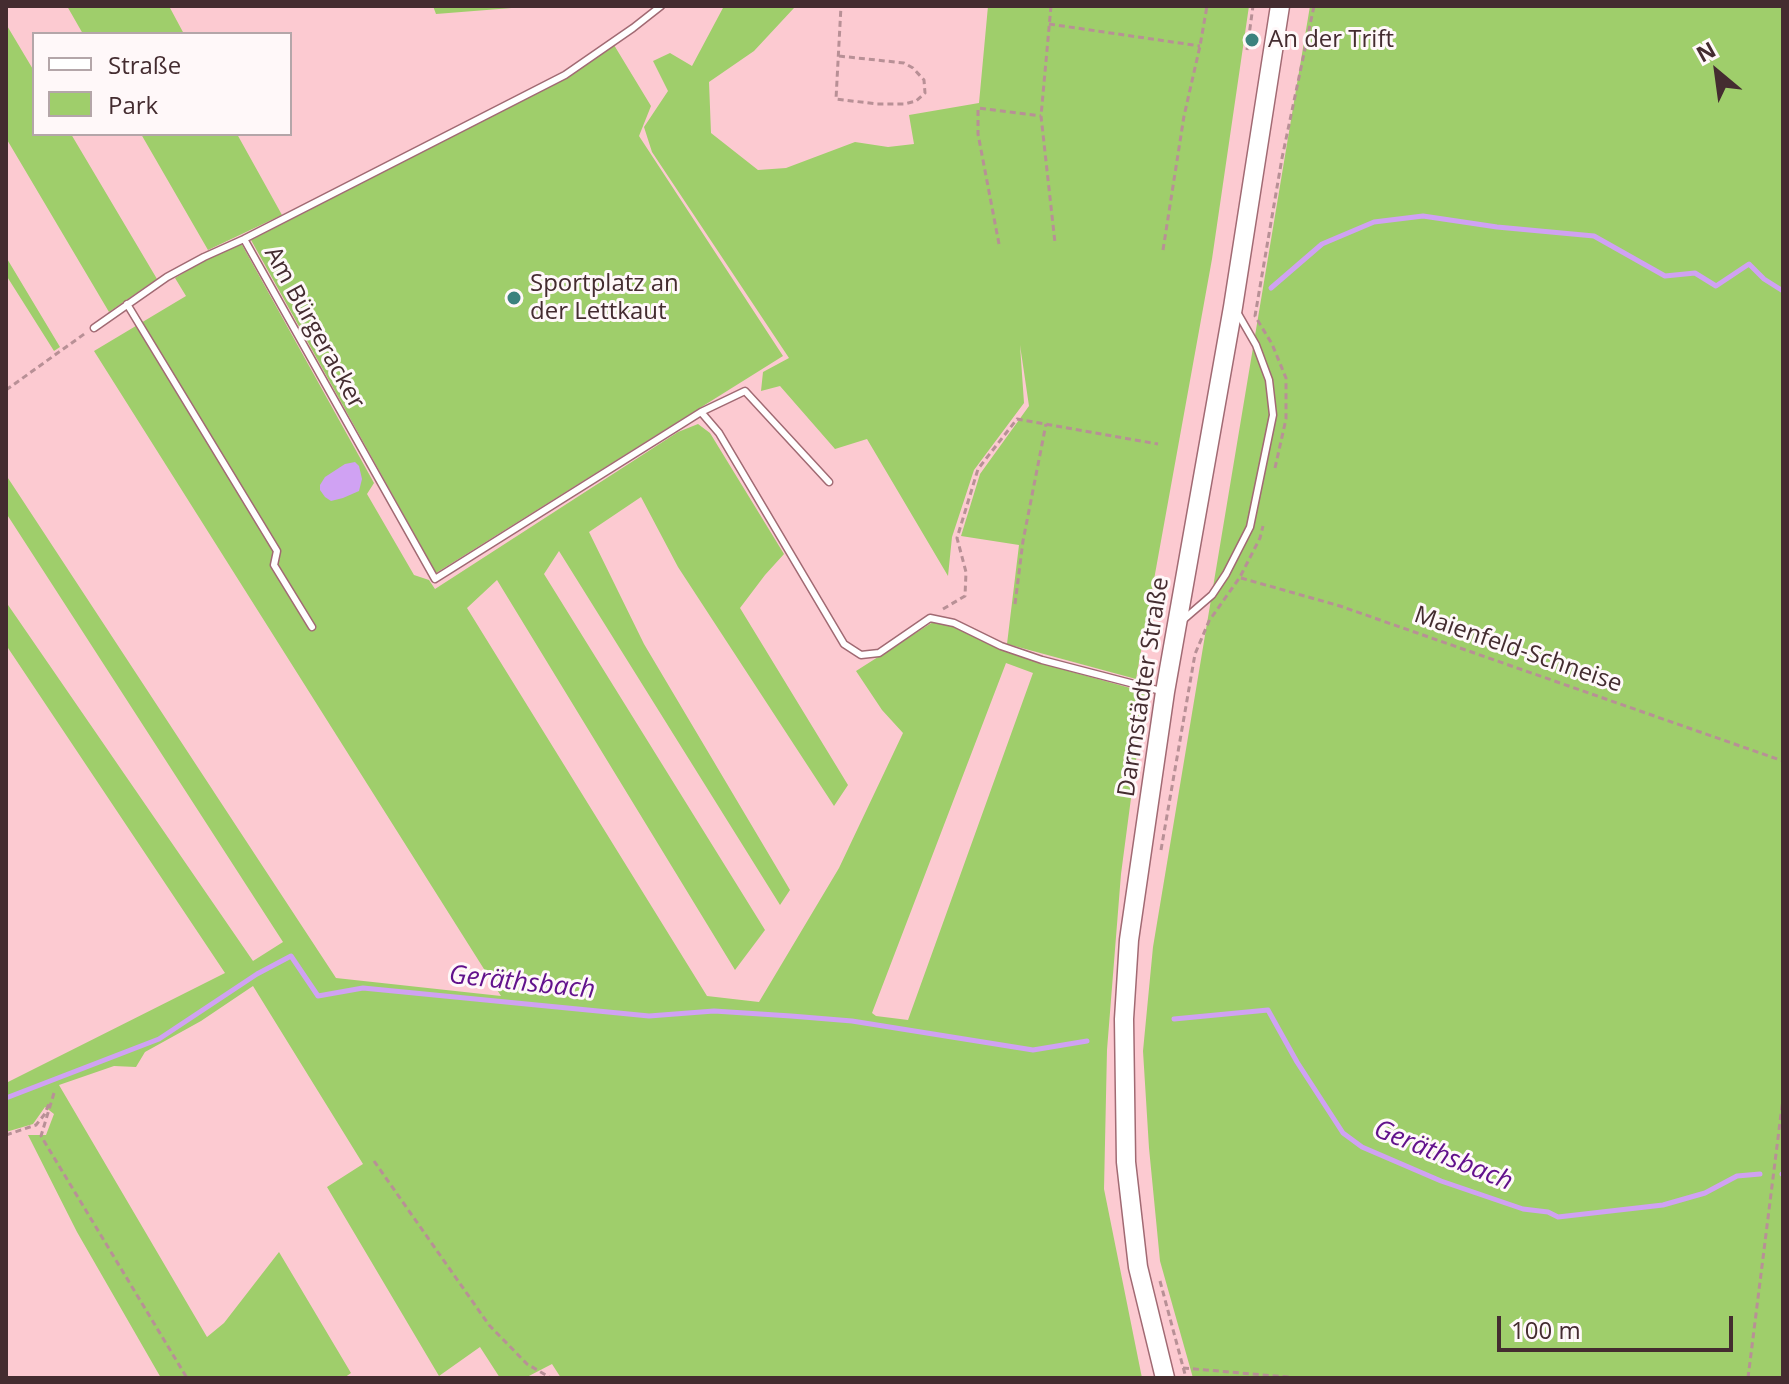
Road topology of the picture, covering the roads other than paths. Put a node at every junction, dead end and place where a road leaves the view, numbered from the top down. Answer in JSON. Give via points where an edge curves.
{"nodes":[{"id":1,"x":661,"y":6,"type":"edge"},
{"id":2,"x":1280,"y":6,"type":"edge"},
{"id":3,"x":244,"y":239,"type":"junction"},
{"id":4,"x":127,"y":304,"type":"junction"},
{"id":5,"x":1233,"y":307,"type":"junction"},
{"id":6,"x":94,"y":328,"type":"road end"},
{"id":7,"x":701,"y":412,"type":"junction"},
{"id":8,"x":829,"y":482,"type":"dead end"},
{"id":9,"x":1178,"y":625,"type":"junction"},
{"id":10,"x":312,"y":627,"type":"dead end"},
{"id":11,"x":1165,"y":692,"type":"junction"},
{"id":12,"x":1165,"y":1378,"type":"edge"}],
"edges":[{"from":1,"to":3,"type":"lane","name":"Am Bürgeracker","via":[[565,75]]},
{"from":2,"to":5,"type":"main road","name":"Darmstädter Straße"},
{"from":3,"to":4,"type":"lane","via":[[167,277]]},
{"from":3,"to":7,"type":"lane","name":"Am Bürgeracker","via":[[435,579]]},
{"from":4,"to":6,"type":"lane"},
{"from":4,"to":10,"type":"lane","via":[[277,551],[274,565]]},
{"from":5,"to":9,"type":"main road","name":"Darmstädter Straße"},
{"from":5,"to":9,"type":"lane","via":[[1269,380],[1273,415],[1250,527],[1212,595]]},
{"from":7,"to":8,"type":"lane","via":[[745,391]]},
{"from":7,"to":11,"type":"lane","via":[[719,433],[844,644],[861,655],[879,653],[930,618],[1042,660]]},
{"from":9,"to":11,"type":"main road","name":"Darmstädter Straße"},
{"from":11,"to":12,"type":"main road","name":"Darmstädter Straße","via":[[1129,940],[1124,1019],[1126,1162],[1138,1267]]}]}
